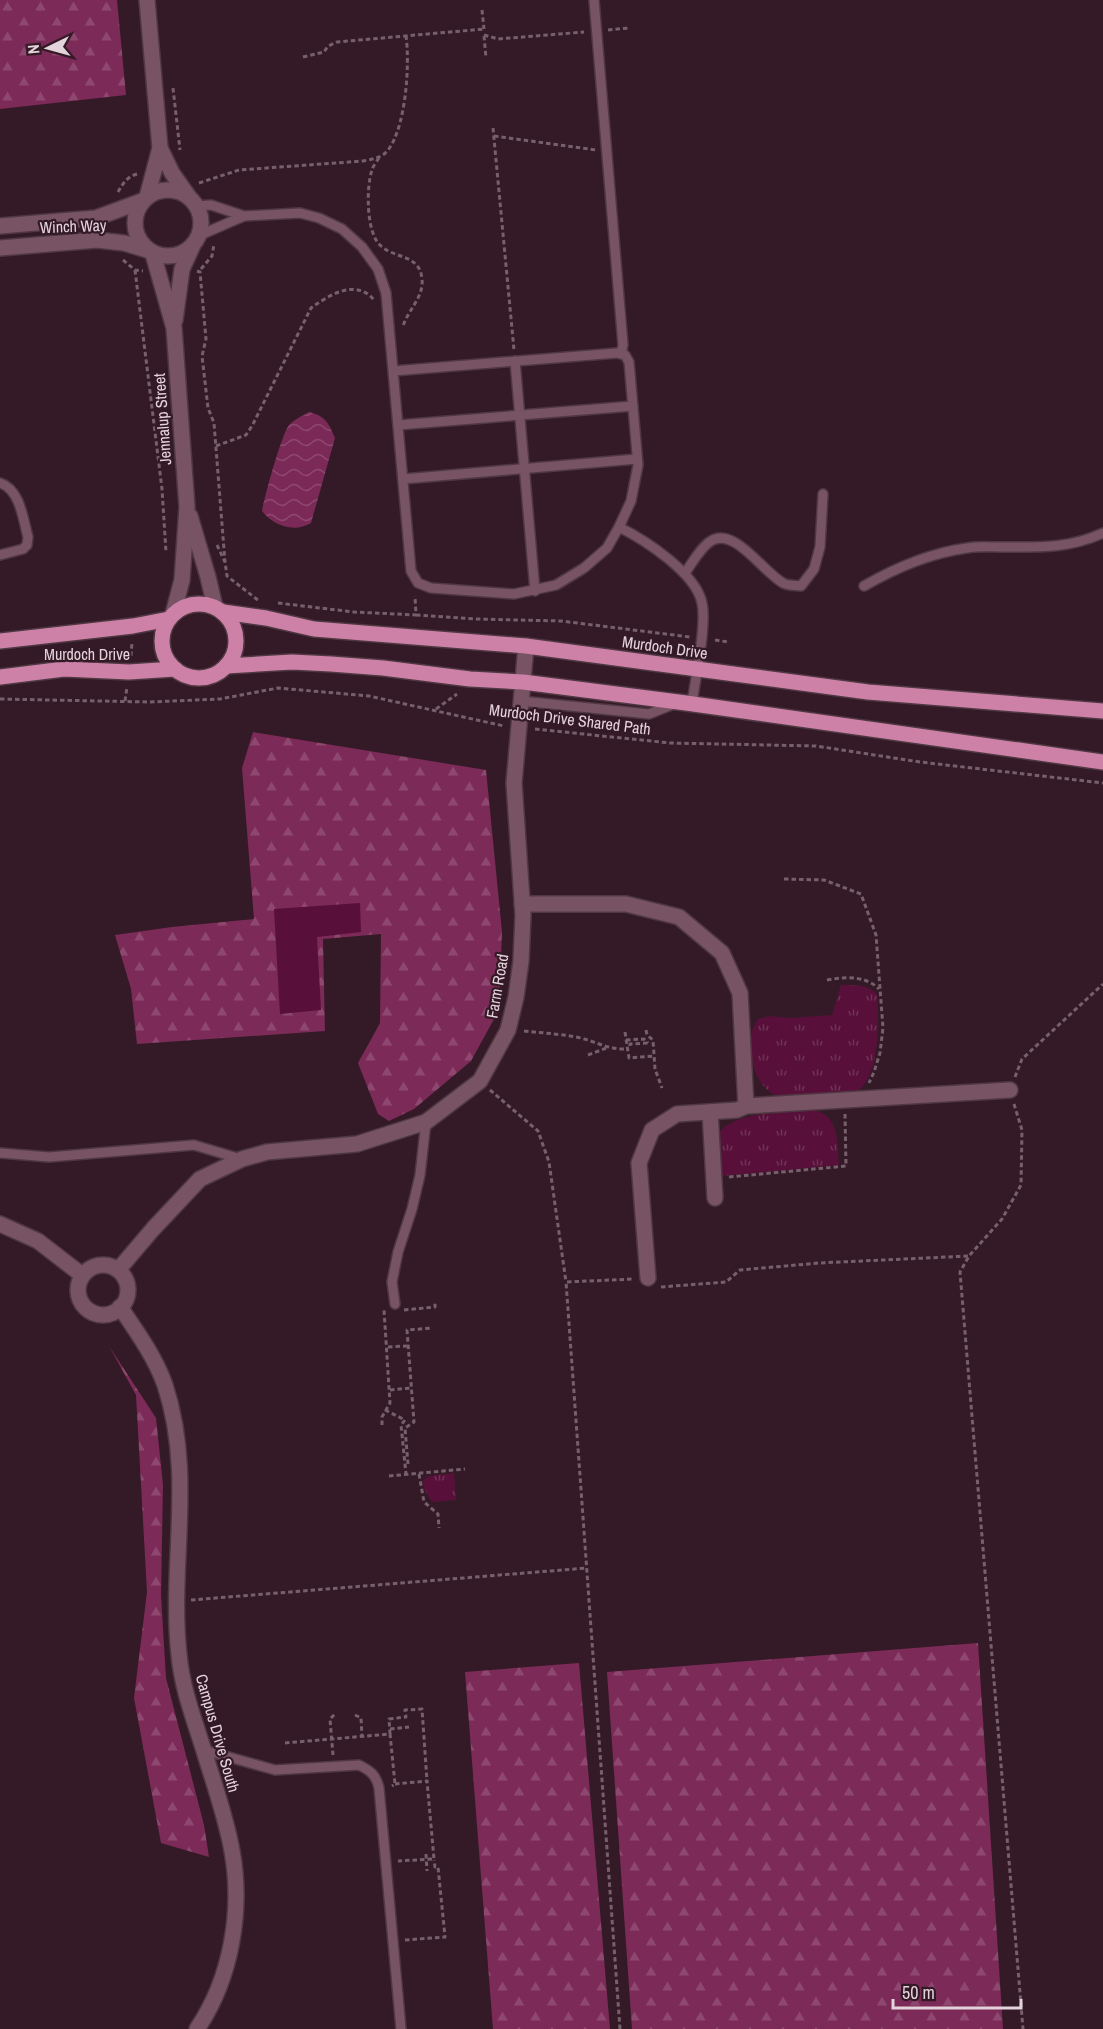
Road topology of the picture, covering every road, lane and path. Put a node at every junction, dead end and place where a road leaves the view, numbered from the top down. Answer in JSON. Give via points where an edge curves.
{"nodes":[{"id":1,"x":147,"y":0,"type":"edge"},
{"id":2,"x":594,"y":0,"type":"edge"},
{"id":3,"x":482,"y":10,"type":"dead end"},
{"id":4,"x":629,"y":28,"type":"dead end"},
{"id":5,"x":484,"y":29,"type":"junction"},
{"id":6,"x":597,"y":31,"type":"junction"},
{"id":7,"x":484,"y":35,"type":"junction"},
{"id":8,"x":406,"y":36,"type":"junction"},
{"id":9,"x":303,"y":57,"type":"dead end"},
{"id":10,"x":486,"y":58,"type":"dead end"},
{"id":11,"x":171,"y":77,"type":"dead end"},
{"id":12,"x":493,"y":128,"type":"dead end"},
{"id":13,"x":494,"y":136,"type":"junction"},
{"id":14,"x":160,"y":148,"type":"junction"},
{"id":15,"x":607,"y":151,"type":"junction"},
{"id":16,"x":182,"y":158,"type":"dead end"},
{"id":17,"x":379,"y":158,"type":"junction"},
{"id":18,"x":199,"y":183,"type":"dead end"},
{"id":19,"x":144,"y":199,"type":"junction"},
{"id":20,"x":193,"y":202,"type":"junction"},
{"id":21,"x":244,"y":216,"type":"junction"},
{"id":22,"x":0,"y":226,"type":"edge"},
{"id":23,"x":196,"y":240,"type":"junction"},
{"id":24,"x":214,"y":242,"type":"dead end"},
{"id":25,"x":0,"y":248,"type":"edge"},
{"id":26,"x":150,"y":252,"type":"junction"},
{"id":27,"x":135,"y":270,"type":"dead end"},
{"id":28,"x":200,"y":272,"type":"dead end"},
{"id":29,"x":375,"y":309,"type":"dead end"},
{"id":30,"x":174,"y":327,"type":"junction"},
{"id":31,"x":390,"y":332,"type":"junction"},
{"id":32,"x":621,"y":354,"type":"junction"},
{"id":33,"x":515,"y":361,"type":"junction"},
{"id":34,"x":393,"y":371,"type":"junction"},
{"id":35,"x":633,"y":406,"type":"junction"},
{"id":36,"x":519,"y":416,"type":"junction"},
{"id":37,"x":398,"y":425,"type":"junction"},
{"id":38,"x":216,"y":446,"type":"dead end"},
{"id":39,"x":637,"y":459,"type":"junction"},
{"id":40,"x":524,"y":469,"type":"junction"},
{"id":41,"x":403,"y":479,"type":"junction"},
{"id":42,"x":0,"y":483,"type":"edge"},
{"id":43,"x":823,"y":494,"type":"dead end"},
{"id":44,"x":187,"y":507,"type":"junction"},
{"id":45,"x":619,"y":527,"type":"junction"},
{"id":46,"x":1103,"y":532,"type":"edge"},
{"id":47,"x":213,"y":537,"type":"dead end"},
{"id":48,"x":0,"y":555,"type":"edge"},
{"id":49,"x":167,"y":559,"type":"dead end"},
{"id":50,"x":685,"y":573,"type":"junction"},
{"id":51,"x":418,"y":583,"type":"junction"},
{"id":52,"x":864,"y":586,"type":"dead end"},
{"id":53,"x":535,"y":591,"type":"junction"},
{"id":54,"x":219,"y":610,"type":"junction"},
{"id":55,"x":416,"y":615,"type":"junction"},
{"id":56,"x":171,"y":617,"type":"junction"},
{"id":57,"x":669,"y":634,"type":"dead end"},
{"id":58,"x":0,"y":641,"type":"edge"},
{"id":59,"x":526,"y":646,"type":"junction"},
{"id":60,"x":226,"y":666,"type":"junction"},
{"id":61,"x":175,"y":669,"type":"junction"},
{"id":62,"x":696,"y":669,"type":"junction"},
{"id":63,"x":0,"y":676,"type":"edge"},
{"id":64,"x":523,"y":682,"type":"junction"},
{"id":65,"x":0,"y":699,"type":"edge"},
{"id":66,"x":521,"y":701,"type":"junction"},
{"id":67,"x":685,"y":703,"type":"junction"},
{"id":68,"x":1103,"y":711,"type":"edge"},
{"id":69,"x":519,"y":727,"type":"junction"},
{"id":70,"x":1103,"y":762,"type":"edge"},
{"id":71,"x":1103,"y":783,"type":"edge"},
{"id":72,"x":784,"y":879,"type":"dead end"},
{"id":73,"x":522,"y":904,"type":"junction"},
{"id":74,"x":827,"y":980,"type":"dead end"},
{"id":75,"x":1103,"y":984,"type":"edge"},
{"id":76,"x":880,"y":990,"type":"junction"},
{"id":77,"x":508,"y":1030,"type":"junction"},
{"id":78,"x":646,"y":1030,"type":"dead end"},
{"id":79,"x":625,"y":1032,"type":"dead end"},
{"id":80,"x":626,"y":1040,"type":"junction"},
{"id":81,"x":630,"y":1046,"type":"dead end"},
{"id":82,"x":609,"y":1047,"type":"junction"},
{"id":83,"x":626,"y":1049,"type":"junction"},
{"id":84,"x":588,"y":1055,"type":"dead end"},
{"id":85,"x":654,"y":1056,"type":"junction"},
{"id":86,"x":480,"y":1081,"type":"junction"},
{"id":87,"x":662,"y":1088,"type":"dead end"},
{"id":88,"x":1010,"y":1090,"type":"junction"},
{"id":89,"x":853,"y":1101,"type":"junction"},
{"id":90,"x":746,"y":1106,"type":"junction"},
{"id":91,"x":710,"y":1112,"type":"junction"},
{"id":92,"x":426,"y":1122,"type":"junction"},
{"id":93,"x":0,"y":1153,"type":"edge"},
{"id":94,"x":242,"y":1159,"type":"junction"},
{"id":95,"x":714,"y":1179,"type":"junction"},
{"id":96,"x":715,"y":1198,"type":"dead end"},
{"id":97,"x":0,"y":1224,"type":"edge"},
{"id":98,"x":969,"y":1256,"type":"junction"},
{"id":99,"x":118,"y":1270,"type":"junction"},
{"id":100,"x":82,"y":1275,"type":"junction"},
{"id":101,"x":648,"y":1278,"type":"junction"},
{"id":102,"x":566,"y":1282,"type":"junction"},
{"id":103,"x":383,"y":1301,"type":"dead end"},
{"id":104,"x":435,"y":1301,"type":"dead end"},
{"id":105,"x":120,"y":1307,"type":"junction"},
{"id":106,"x":396,"y":1307,"type":"joint"},
{"id":107,"x":432,"y":1328,"type":"dead end"},
{"id":108,"x":407,"y":1346,"type":"junction"},
{"id":109,"x":388,"y":1347,"type":"junction"},
{"id":110,"x":411,"y":1388,"type":"junction"},
{"id":111,"x":390,"y":1390,"type":"junction"},
{"id":112,"x":386,"y":1410,"type":"junction"},
{"id":113,"x":405,"y":1420,"type":"junction"},
{"id":114,"x":410,"y":1424,"type":"junction"},
{"id":115,"x":382,"y":1425,"type":"dead end"},
{"id":116,"x":408,"y":1464,"type":"dead end"},
{"id":117,"x":465,"y":1469,"type":"dead end"},
{"id":118,"x":419,"y":1473,"type":"junction"},
{"id":119,"x":406,"y":1474,"type":"junction"},
{"id":120,"x":389,"y":1476,"type":"dead end"},
{"id":121,"x":439,"y":1528,"type":"dead end"},
{"id":122,"x":587,"y":1568,"type":"junction"},
{"id":123,"x":176,"y":1601,"type":"junction"},
{"id":124,"x":335,"y":1714,"type":"dead end"},
{"id":125,"x":356,"y":1715,"type":"dead end"},
{"id":126,"x":409,"y":1727,"type":"dead end"},
{"id":127,"x":362,"y":1737,"type":"dead end"},
{"id":128,"x":204,"y":1750,"type":"junction"},
{"id":129,"x":334,"y":1767,"type":"junction"},
{"id":130,"x":427,"y":1781,"type":"dead end"},
{"id":131,"x":426,"y":1854,"type":"dead end"},
{"id":132,"x":434,"y":1859,"type":"dead end"},
{"id":133,"x":427,"y":1871,"type":"dead end"},
{"id":134,"x":405,"y":1930,"type":"dead end"},
{"id":135,"x":196,"y":2029,"type":"edge"},
{"id":136,"x":401,"y":2029,"type":"edge"},
{"id":137,"x":620,"y":2029,"type":"edge"},
{"id":138,"x":1023,"y":2029,"type":"edge"}],
"edges":[{"from":1,"to":14,"type":"street","name":"Jennalup Street"},
{"from":2,"to":6,"type":"lane"},
{"from":3,"to":5,"type":"path"},
{"from":4,"to":6,"type":"path"},
{"from":5,"to":7,"type":"path"},
{"from":5,"to":8,"type":"path"},
{"from":6,"to":7,"type":"path","via":[[498,39]]},
{"from":6,"to":15,"type":"lane"},
{"from":7,"to":10,"type":"path"},
{"from":8,"to":9,"type":"path","via":[[337,42],[324,52]]},
{"from":8,"to":17,"type":"path","via":[[409,55],[405,97],[396,134]]},
{"from":11,"to":16,"type":"path"},
{"from":12,"to":13,"type":"path"},
{"from":13,"to":15,"type":"path"},
{"from":13,"to":33,"type":"path"},
{"from":14,"to":19,"type":"street","name":"Jennalup Street"},
{"from":14,"to":20,"type":"street","name":"Jennalup Street"},
{"from":15,"to":32,"type":"lane"},
{"from":17,"to":18,"type":"path","via":[[238,170]]},
{"from":17,"to":31,"type":"path","via":[[372,170],[368,212],[374,239],[389,252],[416,263],[422,276],[419,295],[402,330]]},
{"from":19,"to":20,"type":"street","via":[[158,190],[172,189]]},
{"from":19,"to":22,"type":"street","name":"Winch Way","via":[[96,218]]},
{"from":19,"to":26,"type":"street","name":"Jennalup Street","via":[[135,218],[135,230]]},
{"from":20,"to":21,"type":"lane"},
{"from":20,"to":23,"type":"street","name":"Jennalup Street","via":[[201,224]]},
{"from":21,"to":23,"type":"lane"},
{"from":21,"to":31,"type":"lane","via":[[300,213],[342,229],[378,269],[386,293]]},
{"from":23,"to":26,"type":"street","via":[[176,256]]},
{"from":23,"to":30,"type":"street","name":"Jennalup Street","via":[[182,269]]},
{"from":24,"to":28,"type":"path","via":[[212,256]]},
{"from":25,"to":26,"type":"street","name":"Winch Way","via":[[98,240]]},
{"from":26,"to":30,"type":"street","name":"Jennalup Street"},
{"from":27,"to":49,"type":"path"},
{"from":29,"to":38,"type":"path","via":[[367,292],[354,289],[328,295],[311,308],[246,435]]},
{"from":30,"to":44,"type":"street","name":"Jennalup Street"},
{"from":31,"to":34,"type":"lane"},
{"from":32,"to":33,"type":"lane"},
{"from":32,"to":35,"type":"lane","via":[[629,362]]},
{"from":33,"to":34,"type":"lane"},
{"from":33,"to":36,"type":"lane"},
{"from":34,"to":37,"type":"lane"},
{"from":35,"to":36,"type":"lane"},
{"from":35,"to":39,"type":"lane"},
{"from":36,"to":37,"type":"lane"},
{"from":36,"to":40,"type":"lane"},
{"from":37,"to":41,"type":"lane"},
{"from":39,"to":40,"type":"lane"},
{"from":39,"to":45,"type":"lane","via":[[631,501]]},
{"from":40,"to":41,"type":"lane"},
{"from":40,"to":53,"type":"lane"},
{"from":41,"to":51,"type":"lane","via":[[411,572]]},
{"from":42,"to":48,"type":"lane","via":[[14,493],[28,537],[23,549]]},
{"from":43,"to":50,"type":"lane","via":[[820,547],[814,569],[801,586],[785,584],[738,544],[722,537],[708,543]]},
{"from":44,"to":54,"type":"street","name":"Jennalup Street"},
{"from":44,"to":56,"type":"street","name":"Jennalup Street","via":[[182,580]]},
{"from":45,"to":50,"type":"lane"},
{"from":45,"to":53,"type":"lane","via":[[607,548],[584,568],[556,585]]},
{"from":46,"to":52,"type":"lane","via":[[1054,547],[969,547],[921,559]]},
{"from":47,"to":55,"type":"path","via":[[225,562],[226,576],[259,601]]},
{"from":50,"to":62,"type":"lane","via":[[702,603]]},
{"from":51,"to":53,"type":"lane","via":[[431,588],[514,594]]},
{"from":51,"to":55,"type":"path"},
{"from":54,"to":56,"type":"main road","name":"Murdoch Drive","via":[[191,604]]},
{"from":54,"to":59,"type":"main road","name":"Murdoch Drive","via":[[314,629]]},
{"from":54,"to":60,"type":"main road","via":[[231,621],[235,632],[233,656]]},
{"from":55,"to":57,"type":"path","via":[[561,621]]},
{"from":56,"to":58,"type":"main road","name":"Murdoch Drive","via":[[133,626]]},
{"from":56,"to":61,"type":"main road","via":[[162,640],[163,651]]},
{"from":59,"to":62,"type":"main road","name":"Murdoch Drive"},
{"from":59,"to":64,"type":"street","name":"Farm Road"},
{"from":60,"to":61,"type":"main road","name":"Murdoch Drive","via":[[207,677],[185,675]]},
{"from":60,"to":64,"type":"main road","name":"Murdoch Drive","via":[[312,663]]},
{"from":61,"to":63,"type":"main road","name":"Murdoch Drive","via":[[64,669]]},
{"from":62,"to":67,"type":"lane"},
{"from":62,"to":68,"type":"main road","name":"Murdoch Drive","via":[[868,692]]},
{"from":64,"to":66,"type":"street","name":"Farm Road"},
{"from":64,"to":67,"type":"main road","name":"Murdoch Drive"},
{"from":65,"to":69,"type":"path","name":"Murdoch Drive Shared Path","via":[[172,701],[220,699],[278,688],[369,696]]},
{"from":66,"to":67,"type":"lane","via":[[649,714]]},
{"from":66,"to":69,"type":"street","name":"Farm Road"},
{"from":67,"to":70,"type":"main road","name":"Murdoch Drive"},
{"from":69,"to":71,"type":"path","name":"Murdoch Drive Shared Path","via":[[670,742],[816,746]]},
{"from":69,"to":73,"type":"street","name":"Farm Road","via":[[514,783]]},
{"from":72,"to":76,"type":"path","via":[[824,880],[861,894],[876,935]]},
{"from":73,"to":77,"type":"street","name":"Farm Road","via":[[521,961]]},
{"from":73,"to":90,"type":"street","via":[[626,904],[679,917],[722,953],[740,993]]},
{"from":74,"to":76,"type":"path","via":[[857,978],[872,982]]},
{"from":75,"to":88,"type":"path","via":[[1022,1059]]},
{"from":76,"to":89,"type":"path","via":[[880,1053],[867,1085]]},
{"from":77,"to":82,"type":"path","via":[[564,1035]]},
{"from":77,"to":86,"type":"street","name":"Farm Road"},
{"from":78,"to":85,"type":"path","via":[[653,1040]]},
{"from":79,"to":80,"type":"path"},
{"from":80,"to":81,"type":"path","via":[[644,1043]]},
{"from":80,"to":83,"type":"path"},
{"from":82,"to":83,"type":"path"},
{"from":82,"to":84,"type":"path"},
{"from":83,"to":85,"type":"path","via":[[628,1058]]},
{"from":85,"to":87,"type":"path"},
{"from":86,"to":92,"type":"street","name":"Farm Road"},
{"from":86,"to":102,"type":"path","via":[[538,1131],[549,1162]]},
{"from":88,"to":89,"type":"street"},
{"from":88,"to":98,"type":"path","via":[[1022,1130],[1021,1185],[1002,1219]]},
{"from":89,"to":90,"type":"street"},
{"from":89,"to":95,"type":"path","via":[[844,1116],[846,1167]]},
{"from":90,"to":91,"type":"street"},
{"from":91,"to":95,"type":"street"},
{"from":91,"to":101,"type":"street","via":[[677,1114],[652,1130],[639,1163]]},
{"from":92,"to":94,"type":"street","name":"Farm Road","via":[[357,1144],[267,1152]]},
{"from":92,"to":106,"type":"lane","via":[[420,1175],[392,1282]]},
{"from":93,"to":94,"type":"lane","via":[[49,1157],[194,1145]]},
{"from":94,"to":99,"type":"street","name":"Farm Road","via":[[200,1179]]},
{"from":95,"to":96,"type":"street"},
{"from":97,"to":100,"type":"street","via":[[38,1241]]},
{"from":98,"to":101,"type":"path","via":[[740,1270],[726,1281],[658,1287]]},
{"from":98,"to":138,"type":"path","via":[[960,1272]]},
{"from":99,"to":100,"type":"street","via":[[99,1265]]},
{"from":99,"to":105,"type":"street","via":[[127,1285],[127,1295]]},
{"from":100,"to":105,"type":"street","via":[[78,1291],[85,1307],[101,1314]]},
{"from":101,"to":102,"type":"path"},
{"from":102,"to":122,"type":"path"},
{"from":103,"to":109,"type":"path"},
{"from":104,"to":106,"type":"path","via":[[435,1307]]},
{"from":105,"to":123,"type":"street","name":"Campus Drive South","via":[[149,1350],[175,1422],[181,1463]]},
{"from":107,"to":108,"type":"path","via":[[407,1330]]},
{"from":108,"to":109,"type":"path"},
{"from":108,"to":110,"type":"path"},
{"from":109,"to":111,"type":"path"},
{"from":110,"to":111,"type":"path"},
{"from":110,"to":114,"type":"path","via":[[414,1422]]},
{"from":111,"to":112,"type":"path"},
{"from":112,"to":113,"type":"path"},
{"from":112,"to":115,"type":"path"},
{"from":113,"to":114,"type":"path"},
{"from":113,"to":119,"type":"path","via":[[401,1425]]},
{"from":114,"to":116,"type":"path","via":[[405,1428]]},
{"from":117,"to":118,"type":"path"},
{"from":118,"to":119,"type":"path"},
{"from":118,"to":121,"type":"path","via":[[424,1502],[438,1514]]},
{"from":119,"to":120,"type":"path"},
{"from":122,"to":123,"type":"path"},
{"from":122,"to":137,"type":"path"},
{"from":123,"to":128,"type":"street","name":"Campus Drive South","via":[[183,1683]]},
{"from":124,"to":129,"type":"path","via":[[330,1719]]},
{"from":125,"to":127,"type":"path","via":[[361,1718]]},
{"from":126,"to":130,"type":"path","via":[[390,1732],[389,1719],[406,1718],[405,1710],[422,1710]]},
{"from":128,"to":129,"type":"lane","via":[[275,1770]]},
{"from":128,"to":135,"type":"street","name":"Campus Drive South","via":[[232,1852],[236,1911],[226,1967],[214,2000]]},
{"from":129,"to":136,"type":"lane","via":[[359,1765],[370,1770],[380,1788]]},
{"from":131,"to":133,"type":"path"},
{"from":132,"to":134,"type":"path","via":[[445,1937],[405,1941]]}]}
